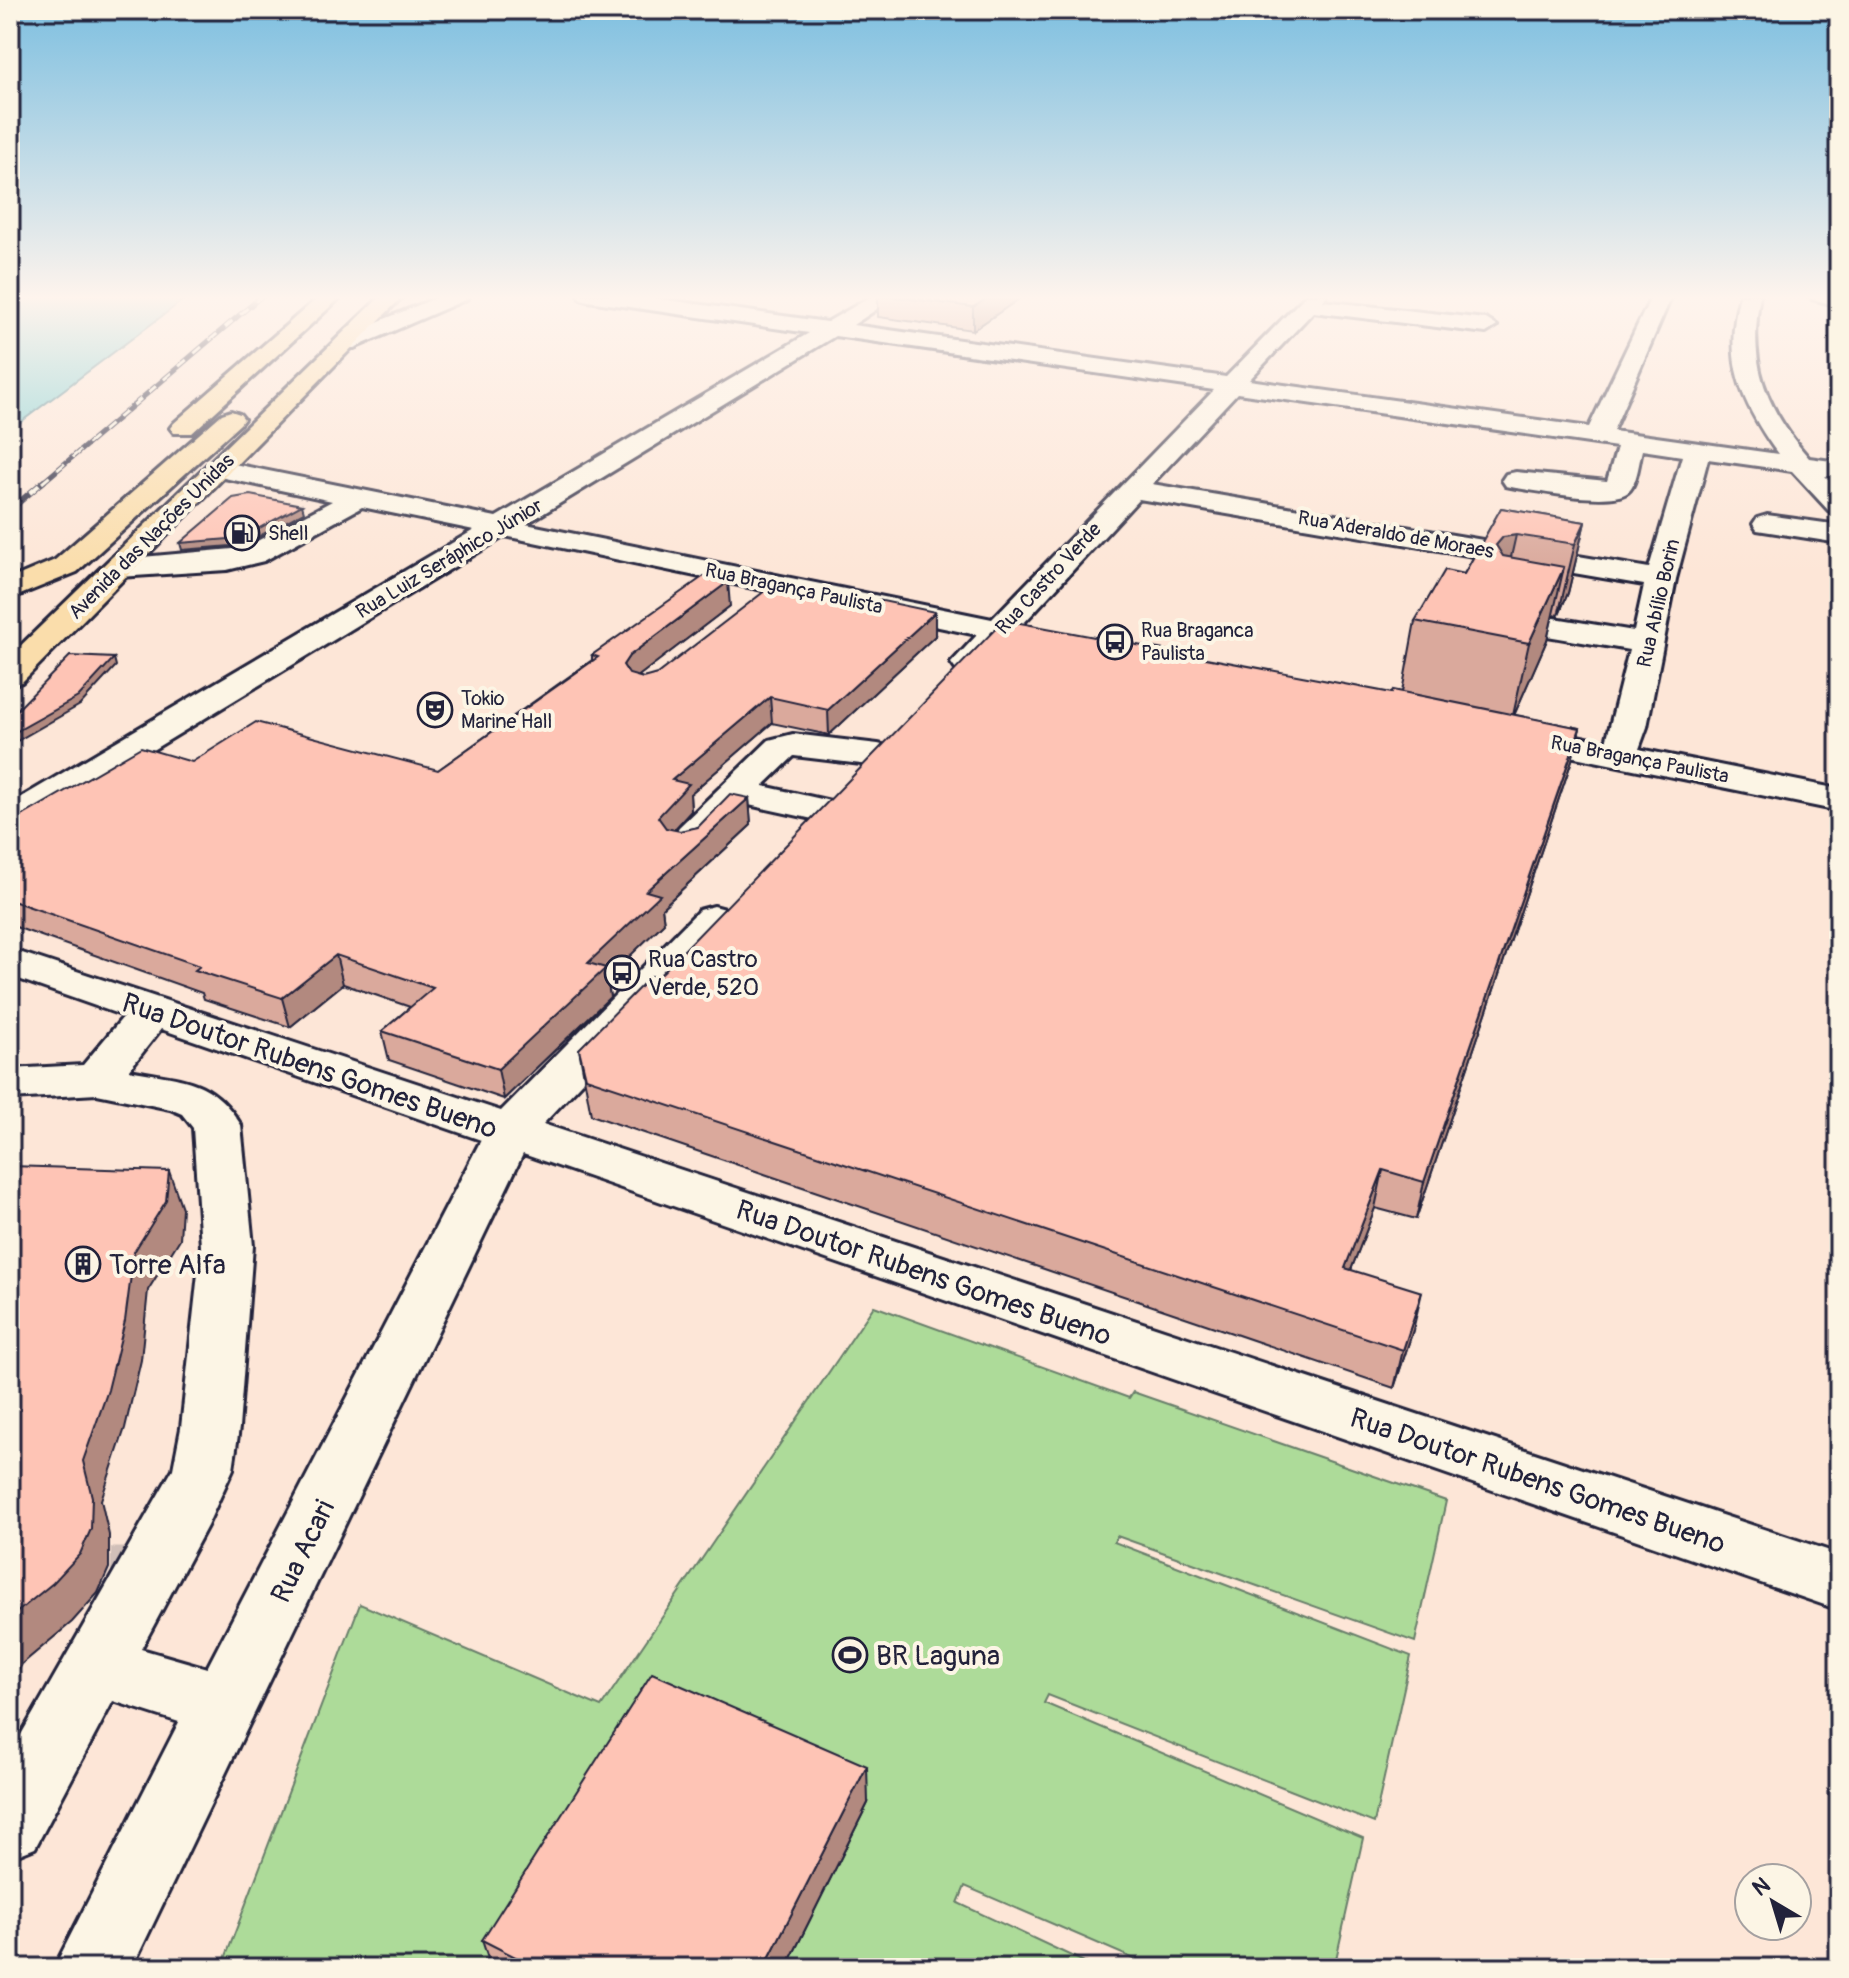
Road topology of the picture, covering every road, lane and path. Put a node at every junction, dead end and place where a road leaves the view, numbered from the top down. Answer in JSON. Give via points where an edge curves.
{"nodes":[{"id":1,"x":229,"y":387,"type":"edge"},
{"id":2,"x":263,"y":387,"type":"edge"},
{"id":3,"x":301,"y":387,"type":"edge"},
{"id":4,"x":735,"y":387,"type":"edge"},
{"id":5,"x":1232,"y":387,"type":"edge"},
{"id":6,"x":1250,"y":387,"type":"edge"},
{"id":7,"x":1620,"y":387,"type":"edge"},
{"id":8,"x":1753,"y":387,"type":"edge"},
{"id":9,"x":1597,"y":437,"type":"junction"},
{"id":10,"x":1631,"y":441,"type":"junction"},
{"id":11,"x":165,"y":444,"type":"dead end"},
{"id":12,"x":1697,"y":450,"type":"junction"},
{"id":13,"x":1800,"y":464,"type":"junction"},
{"id":14,"x":219,"y":469,"type":"junction"},
{"id":15,"x":1839,"y":470,"type":"edge"},
{"id":16,"x":1516,"y":480,"type":"dead end"},
{"id":17,"x":1131,"y":489,"type":"junction"},
{"id":18,"x":357,"y":498,"type":"junction"},
{"id":19,"x":1839,"y":505,"type":"edge"},
{"id":20,"x":1767,"y":524,"type":"dead end"},
{"id":21,"x":500,"y":527,"type":"junction"},
{"id":22,"x":1839,"y":534,"type":"edge"},
{"id":23,"x":46,"y":549,"type":"dead end"},
{"id":24,"x":119,"y":568,"type":"junction"},
{"id":25,"x":1661,"y":579,"type":"junction"},
{"id":26,"x":10,"y":580,"type":"edge"},
{"id":27,"x":781,"y":585,"type":"junction"},
{"id":28,"x":10,"y":590,"type":"edge"},
{"id":29,"x":744,"y":614,"type":"edge"},
{"id":30,"x":1500,"y":619,"type":"edge"},
{"id":31,"x":1000,"y":630,"type":"junction"},
{"id":32,"x":1050,"y":640,"type":"edge"},
{"id":33,"x":1647,"y":643,"type":"junction"},
{"id":34,"x":10,"y":675,"type":"edge"},
{"id":35,"x":941,"y":691,"type":"edge"},
{"id":36,"x":1494,"y":730,"type":"edge"},
{"id":37,"x":1619,"y":755,"type":"junction"},
{"id":38,"x":736,"y":791,"type":"junction"},
{"id":39,"x":1839,"y":800,"type":"edge"},
{"id":40,"x":822,"y":810,"type":"junction"},
{"id":41,"x":10,"y":820,"type":"edge"},
{"id":42,"x":790,"y":842,"type":"edge"},
{"id":43,"x":684,"y":844,"type":"edge"},
{"id":44,"x":738,"y":895,"type":"edge"},
{"id":45,"x":10,"y":962,"type":"edge"},
{"id":46,"x":152,"y":1010,"type":"junction"},
{"id":47,"x":97,"y":1079,"type":"junction"},
{"id":48,"x":10,"y":1084,"type":"edge"},
{"id":49,"x":509,"y":1133,"type":"junction"},
{"id":50,"x":1839,"y":1582,"type":"edge"},
{"id":51,"x":97,"y":1666,"type":"junction"},
{"id":52,"x":225,"y":1705,"type":"junction"},
{"id":53,"x":10,"y":1823,"type":"edge"},
{"id":54,"x":92,"y":1968,"type":"edge"}],
"edges":[{"from":1,"to":11,"type":"main road"},
{"from":2,"to":28,"type":"main road","via":[[66,566]]},
{"from":3,"to":14,"type":"main road","name":"Avenida das Nações Unidas"},
{"from":4,"to":21,"type":"street","name":"Rua Luiz Seráphico Júnior"},
{"from":5,"to":17,"type":"street","name":"Rua Castro Verde"},
{"from":6,"to":9,"type":"street"},
{"from":7,"to":9,"type":"street"},
{"from":8,"to":13,"type":"street"},
{"from":9,"to":10,"type":"street"},
{"from":10,"to":12,"type":"street"},
{"from":10,"to":16,"type":"street","via":[[1619,486],[1610,490]]},
{"from":12,"to":13,"type":"street"},
{"from":12,"to":25,"type":"street","name":"Rua Abílio Borin"},
{"from":13,"to":15,"type":"street"},
{"from":13,"to":19,"type":"street"},
{"from":14,"to":18,"type":"street"},
{"from":14,"to":24,"type":"main road","name":"Avenida das Nações Unidas"},
{"from":17,"to":25,"type":"street","name":"Rua Aderaldo de Moraes"},
{"from":17,"to":31,"type":"street","name":"Rua Castro Verde"},
{"from":18,"to":21,"type":"street"},
{"from":18,"to":24,"type":"street","via":[[254,555]]},
{"from":20,"to":22,"type":"street"},
{"from":21,"to":27,"type":"street","name":"Rua Bragança Paulista","via":[[570,542],[550,560],[570,568],[619,576],[659,560]]},
{"from":21,"to":41,"type":"street","name":"Rua Luiz Seráphico Júnior"},
{"from":23,"to":26,"type":"main road"},
{"from":24,"to":34,"type":"main road","name":"Avenida das Nações Unidas"},
{"from":25,"to":33,"type":"street","name":"Rua Abílio Borin"},
{"from":27,"to":29,"type":"street"},
{"from":27,"to":31,"type":"street","name":"Rua Bragança Paulista"},
{"from":30,"to":33,"type":"street"},
{"from":31,"to":32,"type":"street","name":"Rua Bragança Paulista"},
{"from":31,"to":35,"type":"street","name":"Rua Castro Verde"},
{"from":33,"to":37,"type":"street","name":"Rua Abílio Borin"},
{"from":36,"to":37,"type":"street","name":"Rua Bragança Paulista"},
{"from":37,"to":39,"type":"street","name":"Rua Bragança Paulista"},
{"from":38,"to":40,"type":"street"},
{"from":38,"to":40,"type":"street","via":[[782,748],[888,744]]},
{"from":38,"to":43,"type":"street"},
{"from":40,"to":42,"type":"street"},
{"from":44,"to":49,"type":"street"},
{"from":45,"to":46,"type":"street","name":"Rua Doutor Rubens Gomes Bueno"},
{"from":46,"to":47,"type":"street"},
{"from":46,"to":49,"type":"street","name":"Rua Doutor Rubens Gomes Bueno"},
{"from":47,"to":48,"type":"street"},
{"from":47,"to":51,"type":"street","via":[[182,1096],[210,1113],[218,1136],[227,1246],[203,1469]]},
{"from":49,"to":50,"type":"street","name":"Rua Doutor Rubens Gomes Bueno"},
{"from":49,"to":52,"type":"street","name":"Rua Acari"},
{"from":51,"to":52,"type":"street"},
{"from":51,"to":53,"type":"street"},
{"from":52,"to":54,"type":"street","name":"Rua Acari"}]}
